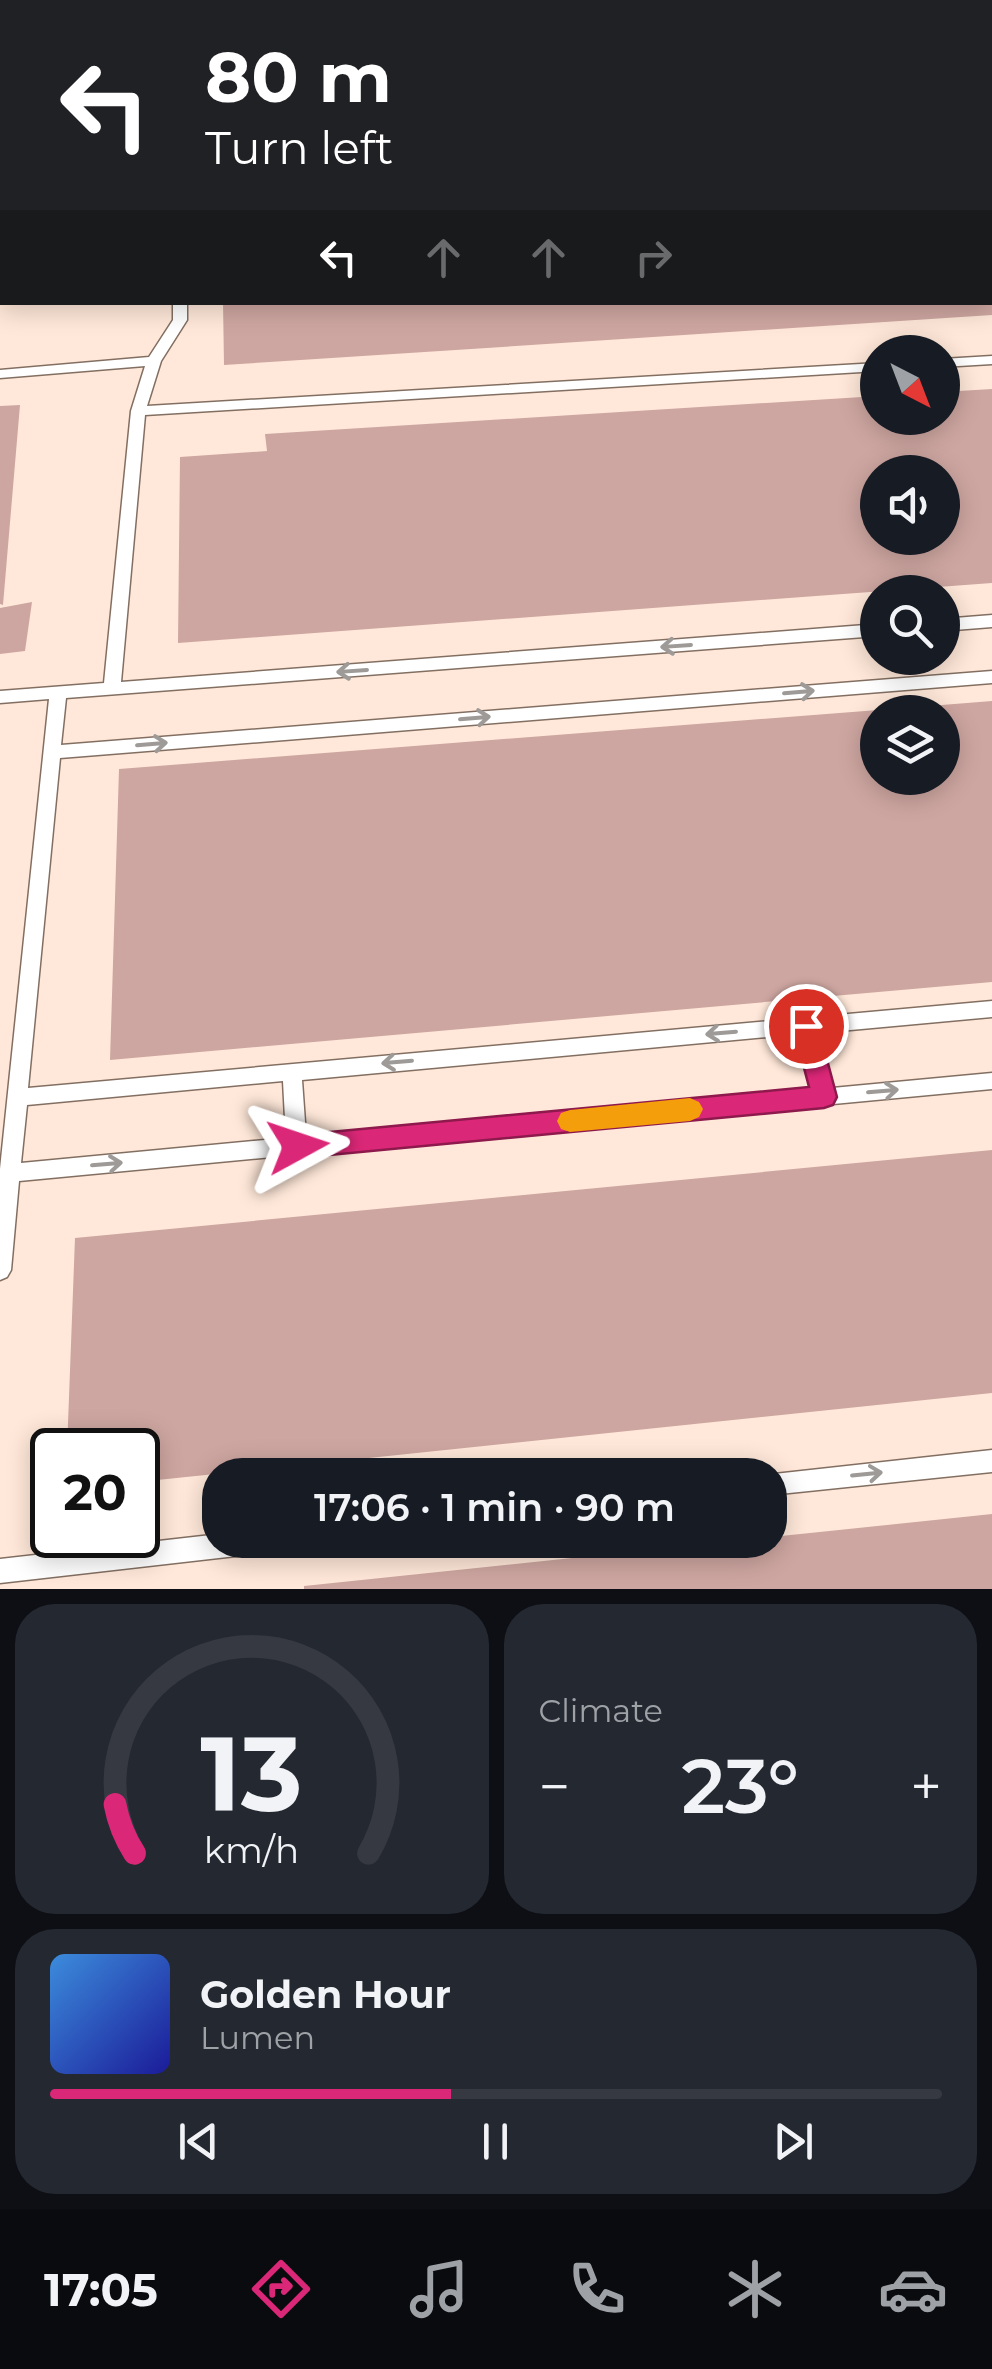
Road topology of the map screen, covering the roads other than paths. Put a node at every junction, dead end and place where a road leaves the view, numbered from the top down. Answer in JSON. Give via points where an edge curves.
{"nodes":[{"id":1,"x":180,"y":305,"type":"edge"},
{"id":2,"x":992,"y":360,"type":"edge"},
{"id":3,"x":154,"y":361,"type":"junction"},
{"id":4,"x":960,"y":362,"type":"edge"},
{"id":5,"x":860,"y":368,"type":"edge"},
{"id":6,"x":0,"y":374,"type":"edge"},
{"id":7,"x":138,"y":412,"type":"junction"},
{"id":8,"x":992,"y":621,"type":"edge"},
{"id":9,"x":960,"y":624,"type":"edge"},
{"id":10,"x":860,"y":631,"type":"edge"},
{"id":11,"x":992,"y":677,"type":"edge"},
{"id":12,"x":112,"y":690,"type":"junction"},
{"id":13,"x":58,"y":694,"type":"junction"},
{"id":14,"x":0,"y":698,"type":"edge"},
{"id":15,"x":54,"y":752,"type":"junction"},
{"id":16,"x":992,"y":1008,"type":"edge"},
{"id":17,"x":806,"y":1026,"type":"junction"},
{"id":18,"x":292,"y":1072,"type":"junction"},
{"id":19,"x":992,"y":1082,"type":"edge"},
{"id":20,"x":18,"y":1097,"type":"junction"},
{"id":21,"x":824,"y":1097,"type":"junction"},
{"id":22,"x":298,"y":1146,"type":"junction"},
{"id":23,"x":7,"y":1161,"type":"edge"},
{"id":24,"x":0,"y":1270,"type":"edge"},
{"id":25,"x":992,"y":1462,"type":"edge"},
{"id":26,"x":787,"y":1482,"type":"edge"},
{"id":27,"x":202,"y":1548,"type":"edge"},
{"id":28,"x":0,"y":1571,"type":"edge"}],
"edges":[{"from":1,"to":3,"type":"lane","via":[[180,320]]},
{"from":2,"to":4,"type":"lane"},
{"from":3,"to":6,"type":"lane"},
{"from":3,"to":7,"type":"lane"},
{"from":5,"to":7,"type":"lane"},
{"from":7,"to":12,"type":"lane"},
{"from":8,"to":9,"type":"lane"},
{"from":10,"to":12,"type":"lane","one_way":true},
{"from":15,"to":11,"type":"lane","one_way":true},
{"from":12,"to":13,"type":"lane"},
{"from":13,"to":14,"type":"lane"},
{"from":13,"to":15,"type":"lane"},
{"from":15,"to":20,"type":"lane"},
{"from":16,"to":17,"type":"lane"},
{"from":17,"to":18,"type":"lane","one_way":true},
{"from":17,"to":21,"type":"lane"},
{"from":18,"to":20,"type":"lane"},
{"from":18,"to":22,"type":"lane"},
{"from":21,"to":19,"type":"lane","one_way":true},
{"from":20,"to":23,"type":"lane"},
{"from":21,"to":22,"type":"lane"},
{"from":23,"to":22,"type":"lane","one_way":true},
{"from":23,"to":24,"type":"lane"},
{"from":26,"to":25,"type":"lane","one_way":true},
{"from":27,"to":28,"type":"lane"}]}
